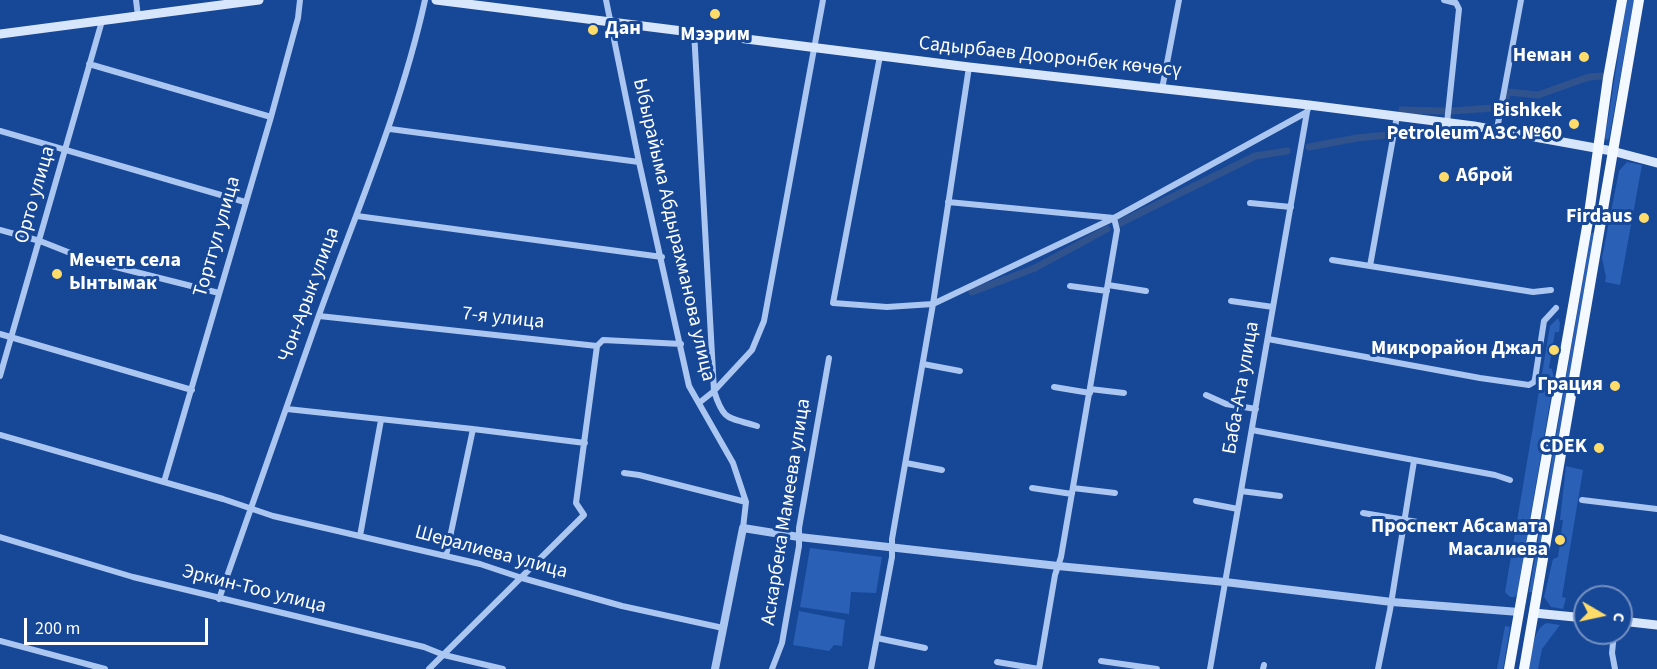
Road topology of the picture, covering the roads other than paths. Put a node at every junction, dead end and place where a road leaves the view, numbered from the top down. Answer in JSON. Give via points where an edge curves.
{"nodes":[{"id":1,"x":136,"y":0,"type":"edge"},
{"id":2,"x":259,"y":0,"type":"edge"},
{"id":3,"x":300,"y":0,"type":"edge"},
{"id":4,"x":425,"y":0,"type":"edge"},
{"id":5,"x":436,"y":0,"type":"edge"},
{"id":6,"x":606,"y":0,"type":"edge"},
{"id":7,"x":823,"y":0,"type":"edge"},
{"id":8,"x":1179,"y":0,"type":"edge"},
{"id":9,"x":1449,"y":0,"type":"edge"},
{"id":10,"x":1521,"y":0,"type":"edge"},
{"id":11,"x":1622,"y":0,"type":"edge"},
{"id":12,"x":1640,"y":0,"type":"edge"},
{"id":13,"x":138,"y":16,"type":"junction"},
{"id":14,"x":102,"y":21,"type":"junction"},
{"id":15,"x":610,"y":22,"type":"junction"},
{"id":16,"x":694,"y":31,"type":"junction"},
{"id":17,"x":0,"y":34,"type":"edge"},
{"id":18,"x":814,"y":48,"type":"junction"},
{"id":19,"x":880,"y":56,"type":"junction"},
{"id":20,"x":89,"y":64,"type":"junction"},
{"id":21,"x":969,"y":67,"type":"junction"},
{"id":22,"x":1162,"y":88,"type":"junction"},
{"id":23,"x":1308,"y":109,"type":"junction"},
{"id":24,"x":1397,"y":116,"type":"junction"},
{"id":25,"x":270,"y":117,"type":"junction"},
{"id":26,"x":1447,"y":123,"type":"junction"},
{"id":27,"x":390,"y":129,"type":"junction"},
{"id":28,"x":1497,"y":129,"type":"junction"},
{"id":29,"x":0,"y":131,"type":"edge"},
{"id":30,"x":1597,"y":148,"type":"junction"},
{"id":31,"x":66,"y":150,"type":"junction"},
{"id":32,"x":1612,"y":150,"type":"junction"},
{"id":33,"x":639,"y":162,"type":"junction"},
{"id":34,"x":1657,"y":163,"type":"edge"},
{"id":35,"x":245,"y":202,"type":"junction"},
{"id":36,"x":948,"y":202,"type":"junction"},
{"id":37,"x":1250,"y":203,"type":"dead end"},
{"id":38,"x":1291,"y":207,"type":"junction"},
{"id":39,"x":357,"y":216,"type":"junction"},
{"id":40,"x":1114,"y":218,"type":"junction"},
{"id":41,"x":1588,"y":221,"type":"junction"},
{"id":42,"x":1602,"y":223,"type":"junction"},
{"id":43,"x":0,"y":230,"type":"edge"},
{"id":44,"x":40,"y":241,"type":"junction"},
{"id":45,"x":662,"y":257,"type":"junction"},
{"id":46,"x":1332,"y":260,"type":"dead end"},
{"id":47,"x":1370,"y":266,"type":"junction"},
{"id":48,"x":1070,"y":286,"type":"dead end"},
{"id":49,"x":1107,"y":288,"type":"junction"},
{"id":50,"x":1551,"y":290,"type":"dead end"},
{"id":51,"x":1146,"y":291,"type":"dead end"},
{"id":52,"x":219,"y":293,"type":"junction"},
{"id":53,"x":1231,"y":301,"type":"dead end"},
{"id":54,"x":933,"y":304,"type":"junction"},
{"id":55,"x":1273,"y":307,"type":"junction"},
{"id":56,"x":1556,"y":308,"type":"dead end"},
{"id":57,"x":319,"y":316,"type":"junction"},
{"id":58,"x":0,"y":334,"type":"edge"},
{"id":59,"x":11,"y":338,"type":"junction"},
{"id":60,"x":1268,"y":339,"type":"junction"},
{"id":61,"x":681,"y":345,"type":"junction"},
{"id":62,"x":597,"y":346,"type":"junction"},
{"id":63,"x":829,"y":358,"type":"dead end"},
{"id":64,"x":923,"y":364,"type":"junction"},
{"id":65,"x":960,"y":371,"type":"dead end"},
{"id":66,"x":0,"y":376,"type":"edge"},
{"id":67,"x":1054,"y":387,"type":"dead end"},
{"id":68,"x":192,"y":390,"type":"junction"},
{"id":69,"x":714,"y":391,"type":"junction"},
{"id":70,"x":1090,"y":391,"type":"junction"},
{"id":71,"x":1124,"y":393,"type":"dead end"},
{"id":72,"x":1206,"y":395,"type":"dead end"},
{"id":73,"x":699,"y":403,"type":"junction"},
{"id":74,"x":287,"y":409,"type":"junction"},
{"id":75,"x":1256,"y":409,"type":"junction"},
{"id":76,"x":381,"y":420,"type":"junction"},
{"id":77,"x":757,"y":426,"type":"dead end"},
{"id":78,"x":473,"y":429,"type":"junction"},
{"id":79,"x":1252,"y":430,"type":"junction"},
{"id":80,"x":0,"y":435,"type":"edge"},
{"id":81,"x":585,"y":443,"type":"junction"},
{"id":82,"x":1414,"y":461,"type":"junction"},
{"id":83,"x":906,"y":464,"type":"junction"},
{"id":84,"x":942,"y":470,"type":"dead end"},
{"id":85,"x":624,"y":473,"type":"dead end"},
{"id":86,"x":1510,"y":480,"type":"dead end"},
{"id":87,"x":164,"y":482,"type":"junction"},
{"id":88,"x":1032,"y":488,"type":"dead end"},
{"id":89,"x":1241,"y":490,"type":"junction"},
{"id":90,"x":1072,"y":491,"type":"junction"},
{"id":91,"x":1115,"y":493,"type":"dead end"},
{"id":92,"x":1280,"y":496,"type":"dead end"},
{"id":93,"x":1582,"y":500,"type":"dead end"},
{"id":94,"x":1196,"y":501,"type":"dead end"},
{"id":95,"x":746,"y":502,"type":"junction"},
{"id":96,"x":250,"y":508,"type":"junction"},
{"id":97,"x":1238,"y":508,"type":"junction"},
{"id":98,"x":1657,"y":509,"type":"edge"},
{"id":99,"x":1363,"y":513,"type":"dead end"},
{"id":100,"x":1405,"y":520,"type":"junction"},
{"id":101,"x":1448,"y":527,"type":"dead end"},
{"id":102,"x":743,"y":528,"type":"junction"},
{"id":103,"x":360,"y":536,"type":"junction"},
{"id":104,"x":0,"y":537,"type":"edge"},
{"id":105,"x":800,"y":537,"type":"junction"},
{"id":106,"x":892,"y":547,"type":"junction"},
{"id":107,"x":446,"y":556,"type":"junction"},
{"id":108,"x":1058,"y":566,"type":"junction"},
{"id":109,"x":522,"y":578,"type":"junction"},
{"id":110,"x":1226,"y":582,"type":"junction"},
{"id":111,"x":219,"y":599,"type":"junction"},
{"id":112,"x":1392,"y":602,"type":"junction"},
{"id":113,"x":1520,"y":612,"type":"junction"},
{"id":114,"x":1534,"y":613,"type":"junction"},
{"id":115,"x":1573,"y":617,"type":"edge"},
{"id":116,"x":1633,"y":622,"type":"edge"},
{"id":117,"x":1657,"y":625,"type":"edge"},
{"id":118,"x":723,"y":628,"type":"junction"},
{"id":119,"x":877,"y":638,"type":"junction"},
{"id":120,"x":0,"y":641,"type":"edge"},
{"id":121,"x":1613,"y":645,"type":"edge"},
{"id":122,"x":925,"y":648,"type":"dead end"},
{"id":123,"x":444,"y":655,"type":"junction"},
{"id":124,"x":1101,"y":661,"type":"dead end"},
{"id":125,"x":997,"y":662,"type":"dead end"},
{"id":126,"x":105,"y":669,"type":"edge"},
{"id":127,"x":429,"y":669,"type":"edge"},
{"id":128,"x":503,"y":669,"type":"edge"},
{"id":129,"x":715,"y":669,"type":"edge"},
{"id":130,"x":772,"y":669,"type":"edge"},
{"id":131,"x":871,"y":669,"type":"edge"},
{"id":132,"x":1039,"y":669,"type":"edge"},
{"id":133,"x":1157,"y":669,"type":"edge"},
{"id":134,"x":1210,"y":669,"type":"edge"},
{"id":135,"x":1378,"y":669,"type":"edge"},
{"id":136,"x":1509,"y":669,"type":"edge"},
{"id":137,"x":1524,"y":669,"type":"edge"},
{"id":138,"x":1615,"y":669,"type":"edge"}],
"edges":[{"from":1,"to":13,"type":"street"},
{"from":2,"to":13,"type":"main road"},
{"from":3,"to":25,"type":"street","name":"Тортгул улица"},
{"from":4,"to":27,"type":"street","name":"Чон-Арык улица"},
{"from":5,"to":15,"type":"main road","name":"Садырбаев Дооронбек көчөсү"},
{"from":6,"to":15,"type":"street","name":"Ыбырайыма Абдырахманова улица"},
{"from":7,"to":18,"type":"street"},
{"from":8,"to":22,"type":"street"},
{"from":9,"to":26,"type":"street","via":[[1459,9]]},
{"from":10,"to":28,"type":"street"},
{"from":11,"to":30,"type":"main road"},
{"from":12,"to":32,"type":"main road"},
{"from":13,"to":14,"type":"main road"},
{"from":14,"to":17,"type":"main road"},
{"from":14,"to":20,"type":"street","name":"Орто улица"},
{"from":15,"to":16,"type":"main road","name":"Садырбаев Дооронбек көчөсү"},
{"from":15,"to":33,"type":"street","name":"Ыбырайыма Абдырахманова улица"},
{"from":16,"to":18,"type":"main road","name":"Садырбаев Дооронбек көчөсү"},
{"from":16,"to":69,"type":"street"},
{"from":18,"to":19,"type":"main road","name":"Садырбаев Дооронбек көчөсү"},
{"from":18,"to":69,"type":"street","via":[[764,321],[752,350]]},
{"from":19,"to":21,"type":"main road","name":"Садырбаев Дооронбек көчөсү"},
{"from":19,"to":54,"type":"street","via":[[833,303],[887,307]]},
{"from":20,"to":25,"type":"street"},
{"from":20,"to":31,"type":"street","name":"Орто улица"},
{"from":21,"to":22,"type":"main road","name":"Садырбаев Дооронбек көчөсү"},
{"from":21,"to":36,"type":"street"},
{"from":22,"to":23,"type":"main road","name":"Садырбаев Дооронбек көчөсү"},
{"from":23,"to":24,"type":"main road","name":"Садырбаев Дооронбек көчөсү"},
{"from":23,"to":38,"type":"street","name":"Баба-Ата улица"},
{"from":23,"to":40,"type":"street"},
{"from":24,"to":26,"type":"main road","name":"Садырбаев Дооронбек көчөсү"},
{"from":24,"to":47,"type":"street"},
{"from":25,"to":35,"type":"street","name":"Тортгул улица"},
{"from":26,"to":28,"type":"main road","name":"Садырбаев Дооронбек көчөсү"},
{"from":27,"to":33,"type":"street"},
{"from":27,"to":39,"type":"street","name":"Чон-Арык улица"},
{"from":28,"to":30,"type":"main road","name":"Садырбаев Дооронбек көчөсү"},
{"from":29,"to":31,"type":"street"},
{"from":30,"to":32,"type":"main road","name":"Садырбаев Дооронбек көчөсү"},
{"from":30,"to":41,"type":"main road"},
{"from":31,"to":35,"type":"street"},
{"from":31,"to":44,"type":"street","name":"Орто улица"},
{"from":32,"to":34,"type":"main road","name":"Садырбаев Дооронбек көчөсү"},
{"from":32,"to":42,"type":"main road"},
{"from":33,"to":45,"type":"street","name":"Ыбырайыма Абдырахманова улица"},
{"from":35,"to":52,"type":"street","name":"Тортгул улица"},
{"from":36,"to":40,"type":"street"},
{"from":36,"to":54,"type":"street"},
{"from":37,"to":38,"type":"street"},
{"from":38,"to":55,"type":"street","name":"Баба-Ата улица"},
{"from":39,"to":45,"type":"street"},
{"from":39,"to":57,"type":"street","name":"Чон-Арык улица"},
{"from":40,"to":49,"type":"street","via":[[1117,230]]},
{"from":40,"to":54,"type":"street"},
{"from":41,"to":42,"type":"main road"},
{"from":41,"to":113,"type":"main road"},
{"from":42,"to":114,"type":"main road"},
{"from":43,"to":44,"type":"street"},
{"from":44,"to":52,"type":"street","via":[[88,260]]},
{"from":44,"to":59,"type":"street","name":"Орто улица"},
{"from":45,"to":61,"type":"street","name":"Ыбырайыма Абдырахманова улица"},
{"from":46,"to":47,"type":"street"},
{"from":47,"to":50,"type":"street","via":[[1533,292]]},
{"from":48,"to":49,"type":"street"},
{"from":49,"to":51,"type":"street"},
{"from":49,"to":70,"type":"street"},
{"from":52,"to":68,"type":"street","name":"Тортгул улица"},
{"from":53,"to":55,"type":"street"},
{"from":54,"to":64,"type":"street"},
{"from":55,"to":60,"type":"street","name":"Баба-Ата улица"},
{"from":56,"to":60,"type":"street","via":[[1544,321],[1531,384]]},
{"from":57,"to":62,"type":"street","name":"7-я улица"},
{"from":57,"to":74,"type":"street","name":"Чон-Арык улица"},
{"from":58,"to":59,"type":"street"},
{"from":59,"to":66,"type":"street","name":"Орто улица"},
{"from":59,"to":68,"type":"street"},
{"from":60,"to":75,"type":"street","name":"Баба-Ата улица"},
{"from":61,"to":62,"type":"street","name":"7-я улица","via":[[603,340]]},
{"from":61,"to":73,"type":"street","name":"Ыбырайыма Абдырахманова улица","via":[[689,386]]},
{"from":62,"to":81,"type":"street"},
{"from":63,"to":105,"type":"street","name":"Аскарбека Мамеева улица"},
{"from":64,"to":65,"type":"street"},
{"from":64,"to":83,"type":"street"},
{"from":67,"to":70,"type":"street"},
{"from":68,"to":87,"type":"street","name":"Тортгул улица"},
{"from":69,"to":73,"type":"street"},
{"from":69,"to":77,"type":"street","via":[[725,415]]},
{"from":70,"to":71,"type":"street"},
{"from":70,"to":90,"type":"street"},
{"from":72,"to":75,"type":"street","via":[[1226,404]]},
{"from":73,"to":95,"type":"street","name":"Ыбырайыма Абдырахманова улица","via":[[733,463]]},
{"from":74,"to":76,"type":"street"},
{"from":74,"to":96,"type":"street","name":"Чон-Арык улица"},
{"from":75,"to":79,"type":"street","name":"Баба-Ата улица"},
{"from":76,"to":78,"type":"street"},
{"from":76,"to":103,"type":"street"},
{"from":78,"to":81,"type":"street"},
{"from":78,"to":107,"type":"street"},
{"from":79,"to":82,"type":"street"},
{"from":79,"to":89,"type":"street","name":"Баба-Ата улица"},
{"from":80,"to":87,"type":"street","name":"Шералиева улица"},
{"from":81,"to":109,"type":"street","via":[[576,503],[584,515]]},
{"from":82,"to":86,"type":"street"},
{"from":82,"to":100,"type":"street"},
{"from":83,"to":84,"type":"street"},
{"from":83,"to":106,"type":"street"},
{"from":85,"to":95,"type":"street"},
{"from":87,"to":96,"type":"street","name":"Шералиева улица"},
{"from":88,"to":90,"type":"street"},
{"from":89,"to":92,"type":"street"},
{"from":89,"to":97,"type":"street","name":"Баба-Ата улица"},
{"from":90,"to":91,"type":"street"},
{"from":90,"to":108,"type":"street"},
{"from":93,"to":98,"type":"street"},
{"from":94,"to":97,"type":"street"},
{"from":95,"to":102,"type":"street","name":"Ыбырайыма Абдырахманова улица"},
{"from":96,"to":103,"type":"street","name":"Шералиева улица"},
{"from":96,"to":111,"type":"street","name":"Чон-Арык улица"},
{"from":97,"to":110,"type":"street","name":"Баба-Ата улица"},
{"from":99,"to":100,"type":"street"},
{"from":100,"to":101,"type":"street"},
{"from":100,"to":112,"type":"street"},
{"from":102,"to":105,"type":"street"},
{"from":102,"to":118,"type":"street","name":"Ыбырайыма Абдырахманова улица"},
{"from":103,"to":107,"type":"street","name":"Шералиева улица"},
{"from":104,"to":111,"type":"street","name":"Эркин-Тоо улица"},
{"from":105,"to":106,"type":"street"},
{"from":105,"to":130,"type":"street","name":"Аскарбека Мамеева улица","via":[[782,643]]},
{"from":106,"to":108,"type":"street"},
{"from":106,"to":119,"type":"street"},
{"from":107,"to":109,"type":"street","name":"Шералиева улица"},
{"from":108,"to":110,"type":"street"},
{"from":108,"to":132,"type":"street"},
{"from":109,"to":118,"type":"street","name":"Шералиева улица","via":[[622,606]]},
{"from":109,"to":123,"type":"street"},
{"from":110,"to":112,"type":"street"},
{"from":110,"to":134,"type":"street","name":"Баба-Ата улица"},
{"from":111,"to":123,"type":"street","name":"Эркин-Тоо улица"},
{"from":112,"to":113,"type":"street"},
{"from":112,"to":135,"type":"street"},
{"from":113,"to":114,"type":"main road"},
{"from":113,"to":136,"type":"main road"},
{"from":114,"to":115,"type":"main road"},
{"from":114,"to":137,"type":"main road"},
{"from":116,"to":117,"type":"main road"},
{"from":118,"to":129,"type":"street","name":"Ыбырайыма Абдырахманова улица"},
{"from":119,"to":122,"type":"street"},
{"from":119,"to":131,"type":"street"},
{"from":120,"to":126,"type":"street"},
{"from":121,"to":138,"type":"street"},
{"from":123,"to":127,"type":"street"},
{"from":123,"to":128,"type":"street","name":"Эркин-Тоо улица"},
{"from":124,"to":133,"type":"street"},
{"from":125,"to":132,"type":"street"}]}
